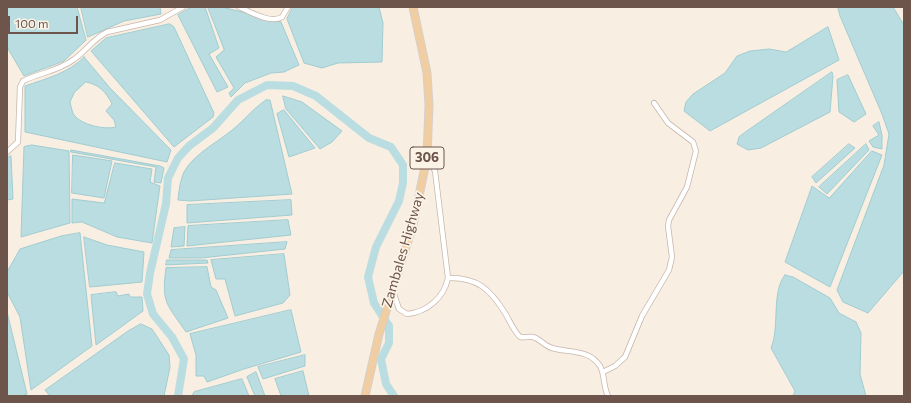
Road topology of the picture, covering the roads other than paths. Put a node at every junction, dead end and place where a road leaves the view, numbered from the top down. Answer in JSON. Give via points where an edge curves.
{"nodes":[{"id":1,"x":183,"y":7,"type":"edge"},
{"id":2,"x":239,"y":7,"type":"edge"},
{"id":3,"x":288,"y":7,"type":"edge"},
{"id":4,"x":413,"y":7,"type":"edge"},
{"id":5,"x":654,"y":103,"type":"dead end"},
{"id":6,"x":7,"y":152,"type":"edge"},
{"id":7,"x":427,"y":157,"type":"junction"},
{"id":8,"x":448,"y":278,"type":"junction"},
{"id":9,"x":392,"y":290,"type":"junction"},
{"id":10,"x":603,"y":372,"type":"junction"},
{"id":11,"x":365,"y":396,"type":"edge"},
{"id":12,"x":608,"y":396,"type":"edge"}],
"edges":[{"from":1,"to":6,"type":"street","via":[[160,20],[107,32],[66,65],[23,81],[20,87],[18,142]]},
{"from":2,"to":3,"type":"street","via":[[275,20],[282,17]]},
{"from":4,"to":7,"type":"main road","name":"Zambales Highway","number":"306","via":[[427,73]]},
{"from":5,"to":10,"type":"street","via":[[668,123],[693,142],[696,151],[687,187],[668,220],[672,257],[670,270],[642,316],[625,357]]},
{"from":7,"to":8,"type":"street","via":[[435,171]]},
{"from":7,"to":9,"type":"main road","name":"Zambales Highway","number":"306","via":[[414,225]]},
{"from":8,"to":9,"type":"street","via":[[438,298],[415,313],[401,312]]},
{"from":8,"to":10,"type":"street","via":[[469,279],[483,287],[495,298],[520,337],[534,338],[553,348],[588,355]]},
{"from":9,"to":11,"type":"main road","name":"Zambales Highway","number":"306"},
{"from":10,"to":12,"type":"street"}]}
